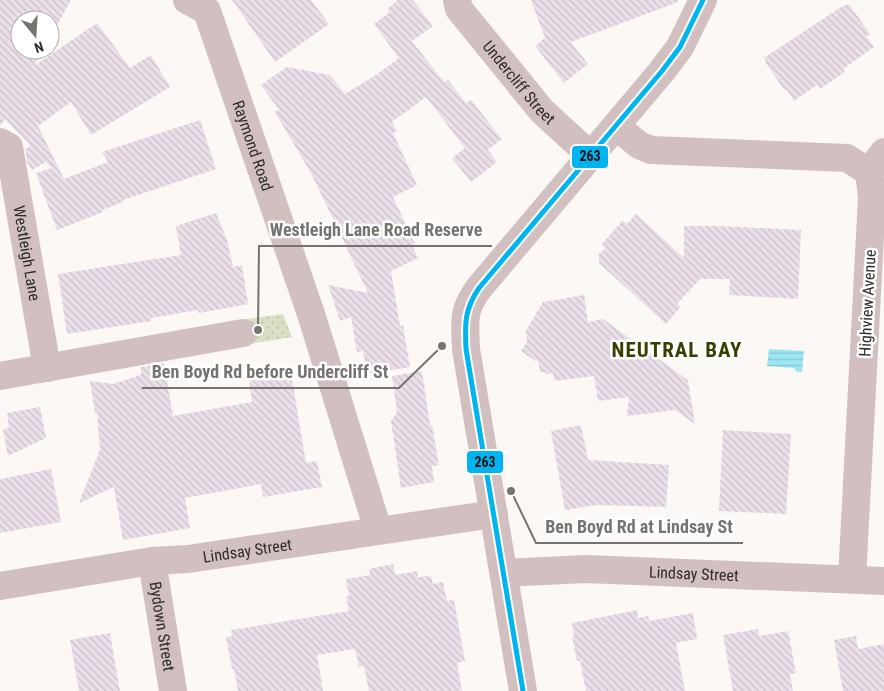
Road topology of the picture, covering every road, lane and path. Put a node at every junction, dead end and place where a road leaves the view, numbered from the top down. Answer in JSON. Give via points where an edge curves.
{"nodes":[{"id":1,"x":187,"y":0,"type":"edge"},
{"id":2,"x":457,"y":0,"type":"edge"},
{"id":3,"x":703,"y":0,"type":"edge"},
{"id":4,"x":617,"y":127,"type":"junction"},
{"id":5,"x":0,"y":142,"type":"edge"},
{"id":6,"x":591,"y":156,"type":"junction"},
{"id":7,"x":877,"y":162,"type":"edge"},
{"id":8,"x":243,"y":333,"type":"dead end"},
{"id":9,"x":47,"y":368,"type":"junction"},
{"id":10,"x":0,"y":376,"type":"edge"},
{"id":11,"x":494,"y":514,"type":"junction"},
{"id":12,"x":378,"y":530,"type":"junction"},
{"id":13,"x":152,"y":561,"type":"junction"},
{"id":14,"x":504,"y":573,"type":"junction"},
{"id":15,"x":852,"y":578,"type":"junction"},
{"id":16,"x":884,"y":581,"type":"edge"},
{"id":17,"x":0,"y":586,"type":"edge"},
{"id":18,"x":173,"y":691,"type":"edge"},
{"id":19,"x":523,"y":691,"type":"edge"}],
"edges":[{"from":1,"to":12,"type":"street","name":"Raymond Road","via":[[207,11],[312,318]]},
{"from":2,"to":6,"type":"street","name":"Undercliff Street","via":[[459,9],[542,111]]},
{"from":3,"to":4,"type":"street","via":[[680,47]]},
{"from":4,"to":6,"type":"street"},
{"from":4,"to":7,"type":"street","name":"Highview Avenue","via":[[639,145],[651,150]]},
{"from":5,"to":9,"type":"street","name":"Westleigh Lane","via":[[9,146]]},
{"from":6,"to":11,"type":"street","via":[[479,288],[465,315],[466,349]]},
{"from":7,"to":15,"type":"street","name":"Highview Avenue","via":[[872,198]]},
{"from":8,"to":9,"type":"street"},
{"from":9,"to":10,"type":"street"},
{"from":11,"to":12,"type":"street","name":"Lindsay Street"},
{"from":11,"to":14,"type":"street"},
{"from":12,"to":13,"type":"street","name":"Lindsay Street","via":[[207,556]]},
{"from":13,"to":17,"type":"street","name":"Lindsay Street"},
{"from":13,"to":18,"type":"street","name":"Bydown Street"},
{"from":14,"to":15,"type":"street","name":"Lindsay Street","via":[[586,569]]},
{"from":14,"to":19,"type":"street"},
{"from":15,"to":16,"type":"street","name":"Lindsay Street"}]}
